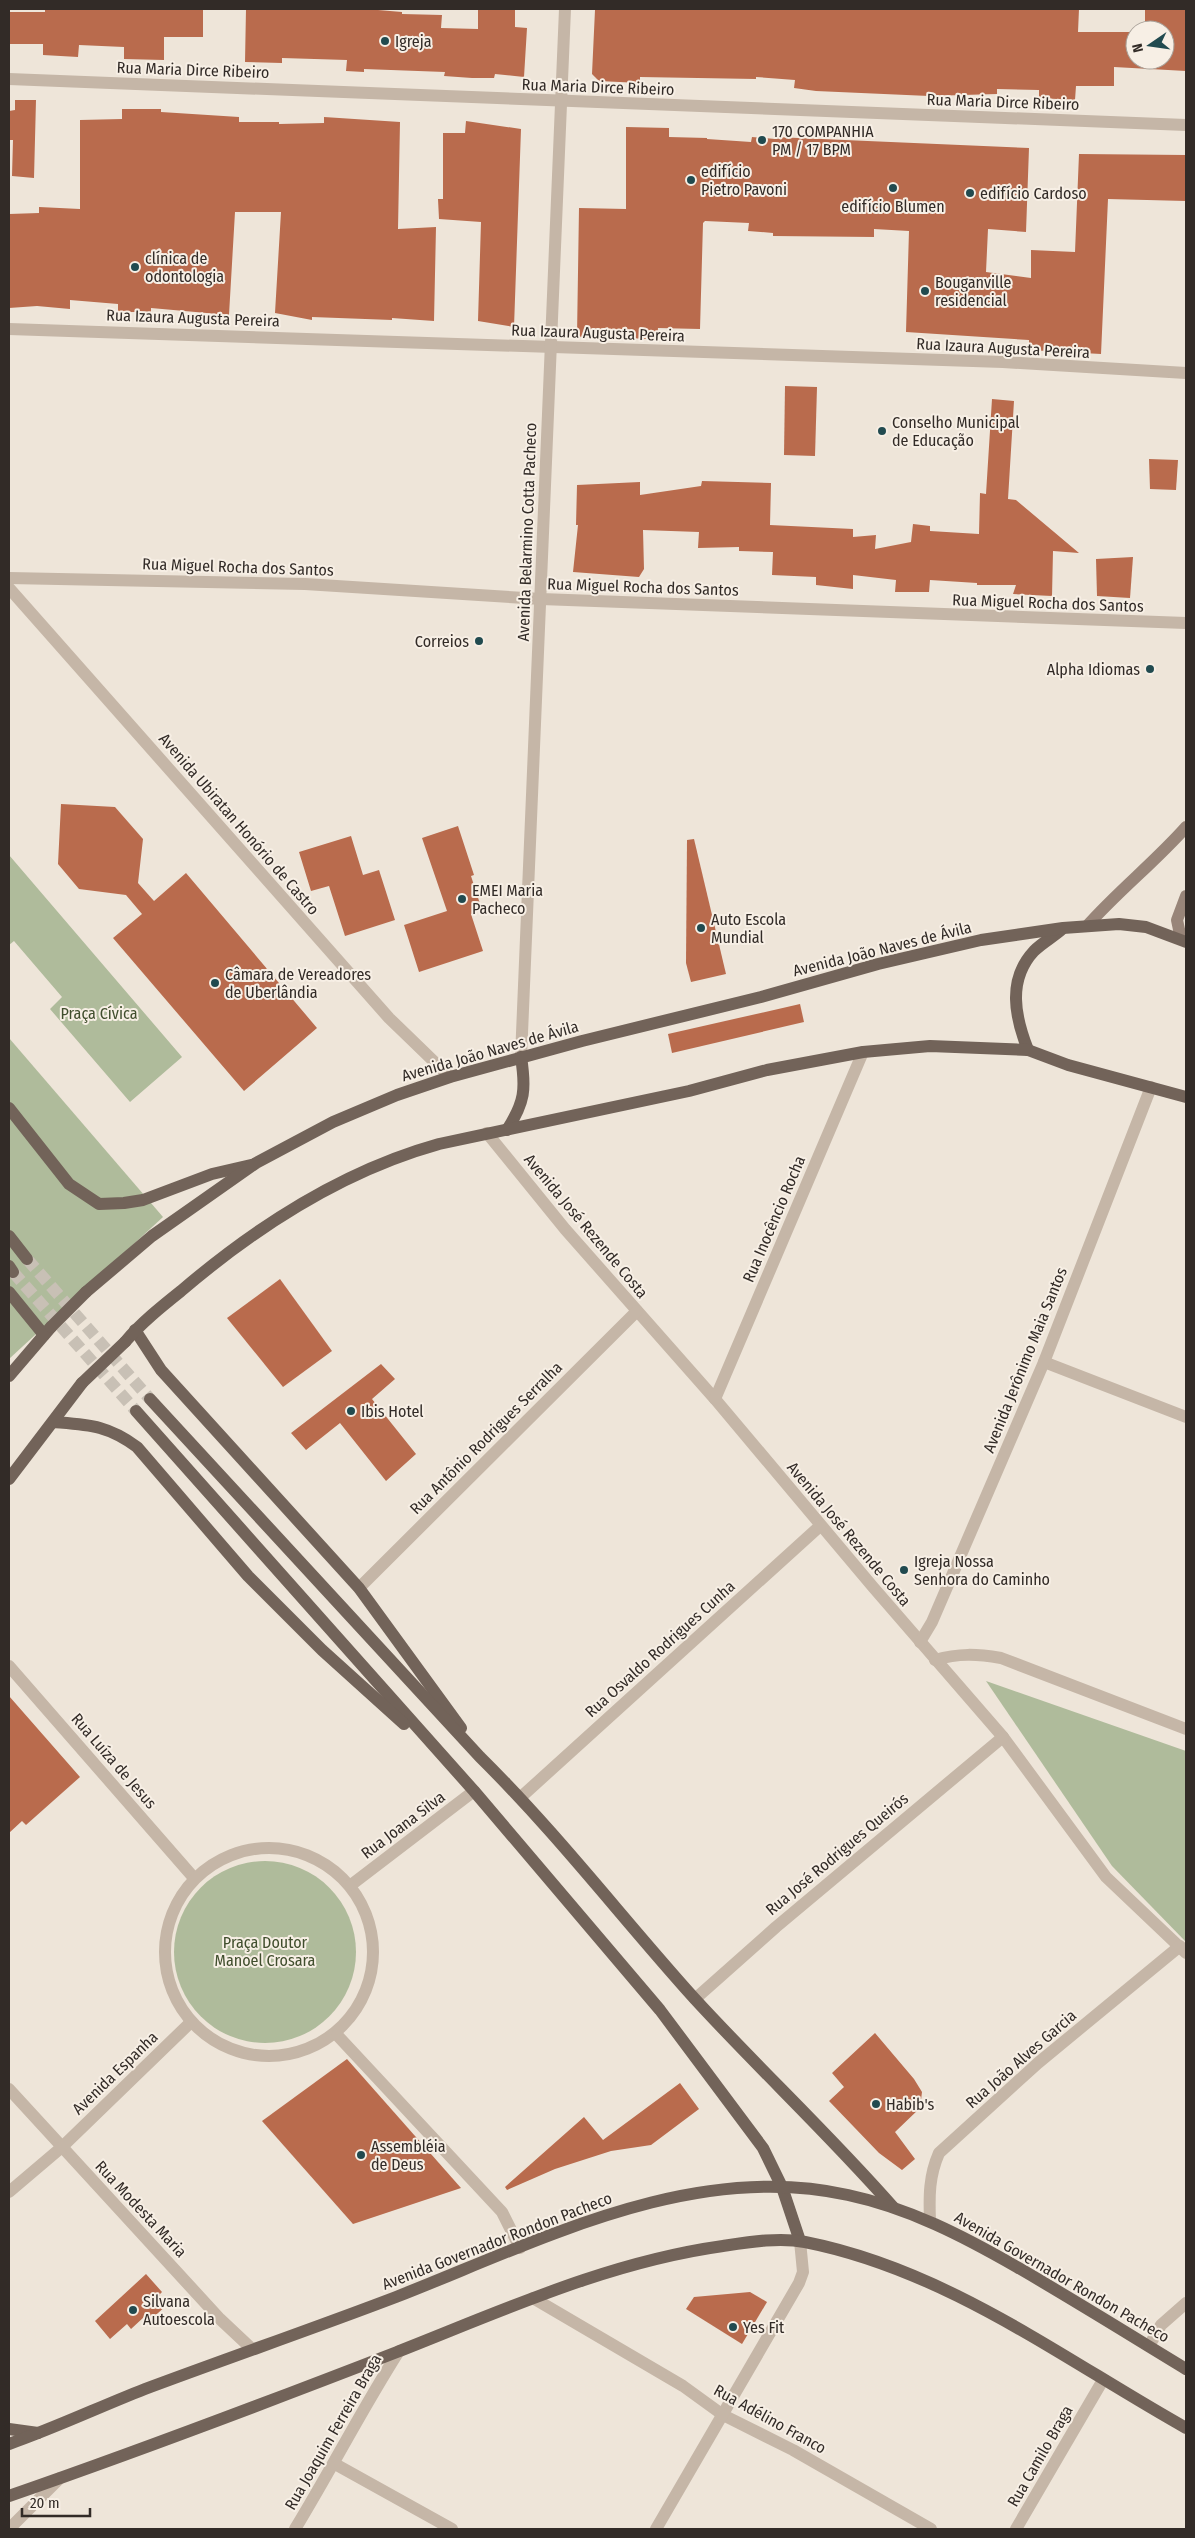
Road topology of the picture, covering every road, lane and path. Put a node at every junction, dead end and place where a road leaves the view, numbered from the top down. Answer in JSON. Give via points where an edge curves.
{"nodes":[{"id":1,"x":565,"y":9,"type":"edge"},
{"id":2,"x":9,"y":79,"type":"edge"},
{"id":3,"x":560,"y":102,"type":"junction"},
{"id":4,"x":1186,"y":126,"type":"edge"},
{"id":5,"x":9,"y":328,"type":"edge"},
{"id":6,"x":551,"y":348,"type":"junction"},
{"id":7,"x":1186,"y":373,"type":"edge"},
{"id":8,"x":9,"y":578,"type":"edge"},
{"id":9,"x":9,"y":588,"type":"edge"},
{"id":10,"x":541,"y":599,"type":"junction"},
{"id":11,"x":1186,"y":623,"type":"edge"},
{"id":12,"x":1186,"y":827,"type":"edge"},
{"id":13,"x":1186,"y":896,"type":"edge"},
{"id":14,"x":1087,"y":926,"type":"junction"},
{"id":15,"x":1063,"y":928,"type":"junction"},
{"id":16,"x":1184,"y":941,"type":"edge"},
{"id":17,"x":1028,"y":1050,"type":"junction"},
{"id":18,"x":863,"y":1052,"type":"junction"},
{"id":19,"x":521,"y":1057,"type":"junction"},
{"id":20,"x":450,"y":1077,"type":"junction"},
{"id":21,"x":1151,"y":1087,"type":"junction"},
{"id":22,"x":1186,"y":1097,"type":"edge"},
{"id":23,"x":9,"y":1108,"type":"edge"},
{"id":24,"x":507,"y":1130,"type":"junction"},
{"id":25,"x":487,"y":1133,"type":"junction"},
{"id":26,"x":256,"y":1164,"type":"junction"},
{"id":27,"x":9,"y":1236,"type":"edge"},
{"id":28,"x":27,"y":1259,"type":"tunnel mouth"},
{"id":29,"x":9,"y":1292,"type":"edge"},
{"id":30,"x":637,"y":1311,"type":"junction"},
{"id":31,"x":135,"y":1330,"type":"junction"},
{"id":32,"x":47,"y":1331,"type":"junction"},
{"id":33,"x":1044,"y":1362,"type":"junction"},
{"id":34,"x":9,"y":1376,"type":"edge"},
{"id":35,"x":715,"y":1399,"type":"junction"},
{"id":36,"x":150,"y":1400,"type":"tunnel mouth"},
{"id":37,"x":136,"y":1411,"type":"tunnel mouth"},
{"id":38,"x":1186,"y":1417,"type":"edge"},
{"id":39,"x":53,"y":1422,"type":"junction"},
{"id":40,"x":9,"y":1480,"type":"edge"},
{"id":41,"x":820,"y":1526,"type":"junction"},
{"id":42,"x":359,"y":1588,"type":"junction"},
{"id":43,"x":920,"y":1642,"type":"junction"},
{"id":44,"x":935,"y":1660,"type":"junction"},
{"id":45,"x":9,"y":1666,"type":"edge"},
{"id":46,"x":1186,"y":1730,"type":"edge"},
{"id":47,"x":1003,"y":1737,"type":"junction"},
{"id":48,"x":480,"y":1757,"type":"junction"},
{"id":49,"x":452,"y":1768,"type":"junction"},
{"id":50,"x":474,"y":1791,"type":"junction"},
{"id":51,"x":521,"y":1797,"type":"junction"},
{"id":52,"x":194,"y":1878,"type":"junction"},
{"id":53,"x":351,"y":1885,"type":"junction"},
{"id":54,"x":1183,"y":1950,"type":"edge"},
{"id":55,"x":695,"y":1998,"type":"junction"},
{"id":56,"x":191,"y":2022,"type":"junction"},
{"id":57,"x":336,"y":2035,"type":"junction"},
{"id":58,"x":9,"y":2089,"type":"edge"},
{"id":59,"x":62,"y":2147,"type":"junction"},
{"id":60,"x":782,"y":2187,"type":"junction"},
{"id":61,"x":9,"y":2192,"type":"edge"},
{"id":62,"x":893,"y":2206,"type":"junction"},
{"id":63,"x":930,"y":2221,"type":"junction"},
{"id":64,"x":800,"y":2241,"type":"junction"},
{"id":65,"x":520,"y":2248,"type":"junction"},
{"id":66,"x":534,"y":2298,"type":"junction"},
{"id":67,"x":1186,"y":2303,"type":"edge"},
{"id":68,"x":1149,"y":2346,"type":"junction"},
{"id":69,"x":252,"y":2349,"type":"junction"},
{"id":70,"x":399,"y":2351,"type":"junction"},
{"id":71,"x":1186,"y":2369,"type":"edge"},
{"id":72,"x":1103,"y":2380,"type":"junction"},
{"id":73,"x":723,"y":2415,"type":"junction"},
{"id":74,"x":1186,"y":2428,"type":"edge"},
{"id":75,"x":9,"y":2429,"type":"edge"},
{"id":76,"x":40,"y":2433,"type":"junction"},
{"id":77,"x":9,"y":2444,"type":"edge"},
{"id":78,"x":335,"y":2464,"type":"junction"},
{"id":79,"x":60,"y":2478,"type":"junction"},
{"id":80,"x":9,"y":2496,"type":"edge"},
{"id":81,"x":9,"y":2529,"type":"edge"},
{"id":82,"x":295,"y":2529,"type":"edge"},
{"id":83,"x":452,"y":2529,"type":"edge"},
{"id":84,"x":656,"y":2529,"type":"edge"},
{"id":85,"x":930,"y":2529,"type":"edge"},
{"id":86,"x":1016,"y":2529,"type":"edge"}],
"edges":[{"from":1,"to":3,"type":"street","name":"Avenida Belarmino Cotta Pacheco"},
{"from":2,"to":3,"type":"street","name":"Rua Maria Dirce Ribeiro"},
{"from":3,"to":4,"type":"street","name":"Rua Maria Dirce Ribeiro"},
{"from":3,"to":6,"type":"street","name":"Avenida Belarmino Cotta Pacheco"},
{"from":5,"to":6,"type":"street","name":"Rua Izaura Augusta Pereira"},
{"from":6,"to":7,"type":"street","name":"Rua Izaura Augusta Pereira","via":[[1003,362]]},
{"from":6,"to":10,"type":"street","name":"Avenida Belarmino Cotta Pacheco"},
{"from":8,"to":10,"type":"street","name":"Rua Miguel Rocha dos Santos","via":[[305,584]]},
{"from":9,"to":20,"type":"street","name":"Avenida Ubiratan Honório de Castro","via":[[388,1018]]},
{"from":10,"to":11,"type":"street","name":"Rua Miguel Rocha dos Santos"},
{"from":10,"to":19,"type":"street","name":"Avenida Belarmino Cotta Pacheco"},
{"from":12,"to":14,"type":"main road","via":[[1168,849],[1110,900]]},
{"from":13,"to":16,"type":"main road","via":[[1176,920]]},
{"from":14,"to":15,"type":"main road","name":"Avenida João Naves de Ávila"},
{"from":14,"to":16,"type":"main road","name":"Avenida João Naves de Ávila","via":[[1119,924],[1146,927]]},
{"from":15,"to":17,"type":"main road","via":[[1035,951],[1022,966],[1016,982],[1019,1027]]},
{"from":15,"to":19,"type":"main road","name":"Avenida João Naves de Ávila","via":[[981,940],[888,962]]},
{"from":17,"to":18,"type":"main road","via":[[930,1046]]},
{"from":17,"to":21,"type":"main road","via":[[1068,1065]]},
{"from":18,"to":24,"type":"main road","via":[[767,1070],[689,1091]]},
{"from":18,"to":35,"type":"street","name":"Rua Inocêncio Rocha"},
{"from":19,"to":20,"type":"main road","name":"Avenida João Naves de Ávila"},
{"from":19,"to":24,"type":"main road","via":[[524,1096],[520,1110]]},
{"from":20,"to":26,"type":"main road","name":"Avenida João Naves de Ávila","via":[[333,1122]]},
{"from":21,"to":22,"type":"main road"},
{"from":21,"to":33,"type":"street","name":"Avenida Jerônimo Maia Santos"},
{"from":23,"to":26,"type":"main road","via":[[69,1184],[99,1204],[143,1200],[212,1174]]},
{"from":24,"to":25,"type":"main road"},
{"from":25,"to":30,"type":"street","name":"Avenida José Rezende Costa","via":[[565,1230]]},
{"from":25,"to":31,"type":"main road","via":[[400,1155],[336,1184],[242,1241]]},
{"from":26,"to":32,"type":"main road","name":"Avenida João Naves de Ávila","bridge":true,"via":[[152,1236],[86,1292]]},
{"from":27,"to":28,"type":"main road"},
{"from":29,"to":32,"type":"main road"},
{"from":30,"to":35,"type":"street","name":"Avenida José Rezende Costa"},
{"from":30,"to":42,"type":"street","name":"Rua Antônio Rodrigues Serralha"},
{"from":31,"to":39,"type":"main road","bridge":true,"via":[[82,1383]]},
{"from":31,"to":42,"type":"main road","via":[[161,1370]]},
{"from":32,"to":34,"type":"main road","name":"Avenida João Naves de Ávila"},
{"from":33,"to":38,"type":"street"},
{"from":33,"to":43,"type":"street","name":"Avenida Jerônimo Maia Santos","via":[[932,1622]]},
{"from":35,"to":41,"type":"street","name":"Avenida José Rezende Costa"},
{"from":36,"to":48,"type":"main road"},
{"from":37,"to":49,"type":"main road"},
{"from":39,"to":40,"type":"main road"},
{"from":39,"to":49,"type":"main road","via":[[100,1427],[119,1434],[137,1447],[248,1576],[322,1650]]},
{"from":41,"to":43,"type":"street","name":"Avenida José Rezende Costa"},
{"from":41,"to":51,"type":"street","name":"Rua Osvaldo Rodrigues Cunha"},
{"from":42,"to":48,"type":"main road","via":[[449,1709]]},
{"from":43,"to":44,"type":"street","name":"Avenida José Rezende Costa"},
{"from":44,"to":46,"type":"street","via":[[969,1653],[1001,1658]]},
{"from":44,"to":47,"type":"street","name":"Avenida José Rezende Costa"},
{"from":45,"to":52,"type":"street","name":"Rua Luíza de Jesus"},
{"from":47,"to":54,"type":"street","name":"Avenida José Rezende Costa","via":[[1106,1877]]},
{"from":47,"to":55,"type":"street","name":"Rua José Rodrigues Queirós"},
{"from":48,"to":51,"type":"main road"},
{"from":49,"to":50,"type":"main road"},
{"from":50,"to":53,"type":"street","name":"Rua Joana Silva"},
{"from":50,"to":60,"type":"main road","via":[[660,2010],[763,2148]]},
{"from":51,"to":55,"type":"main road"},
{"from":52,"to":53,"type":"street","via":[[213,1862],[251,1847],[294,1848],[330,1865]]},
{"from":52,"to":56,"type":"street","via":[[167,1922],[164,1959],[173,1995]]},
{"from":53,"to":57,"type":"street","via":[[363,1905],[374,1953],[362,2001]]},
{"from":54,"to":63,"type":"street","name":"Rua João Alves Garcia","via":[[1038,2063],[939,2153],[928,2190]]},
{"from":55,"to":62,"type":"main road"},
{"from":56,"to":57,"type":"street","via":[[222,2046],[266,2057],[286,2056]]},
{"from":56,"to":59,"type":"street","name":"Avenida Espanha"},
{"from":57,"to":65,"type":"street","via":[[502,2212]]},
{"from":58,"to":59,"type":"street","name":"Rua Modesta Maria"},
{"from":59,"to":61,"type":"street"},
{"from":59,"to":69,"type":"street","name":"Rua Modesta Maria","via":[[220,2319]]},
{"from":60,"to":62,"type":"main road","name":"Avenida Governador Rondon Pacheco","via":[[847,2194]]},
{"from":60,"to":64,"type":"main road"},
{"from":60,"to":65,"type":"main road","name":"Avenida Governador Rondon Pacheco","via":[[707,2192],[640,2205],[591,2219]]},
{"from":62,"to":63,"type":"main road","name":"Avenida Governador Rondon Pacheco"},
{"from":63,"to":68,"type":"main road","name":"Avenida Governador Rondon Pacheco","via":[[1072,2298]]},
{"from":64,"to":66,"type":"main road","via":[[753,2242],[649,2260],[571,2283]]},
{"from":64,"to":72,"type":"main road","via":[[849,2252],[966,2299]]},
{"from":64,"to":73,"type":"street","via":[[802,2272]]},
{"from":65,"to":69,"type":"main road","name":"Avenida Governador Rondon Pacheco"},
{"from":66,"to":70,"type":"main road"},
{"from":66,"to":73,"type":"street","name":"Rua Adélino Franco","via":[[683,2386]]},
{"from":67,"to":68,"type":"street","via":[[1161,2324]]},
{"from":68,"to":71,"type":"main road","name":"Avenida Governador Rondon Pacheco"},
{"from":69,"to":76,"type":"main road","name":"Avenida Governador Rondon Pacheco"},
{"from":70,"to":78,"type":"street","name":"Rua Joaquim Ferreira Braga"},
{"from":70,"to":79,"type":"main road"},
{"from":72,"to":74,"type":"main road"},
{"from":72,"to":86,"type":"street","name":"Rua Camilo Braga"},
{"from":73,"to":84,"type":"street"},
{"from":73,"to":85,"type":"street","name":"Rua Adélino Franco","via":[[793,2450]]},
{"from":75,"to":76,"type":"main road"},
{"from":76,"to":77,"type":"main road","name":"Avenida Governador Rondon Pacheco"},
{"from":78,"to":82,"type":"street","name":"Rua Joaquim Ferreira Braga"},
{"from":78,"to":83,"type":"street"},
{"from":79,"to":80,"type":"main road"},
{"from":79,"to":81,"type":"street"}]}
